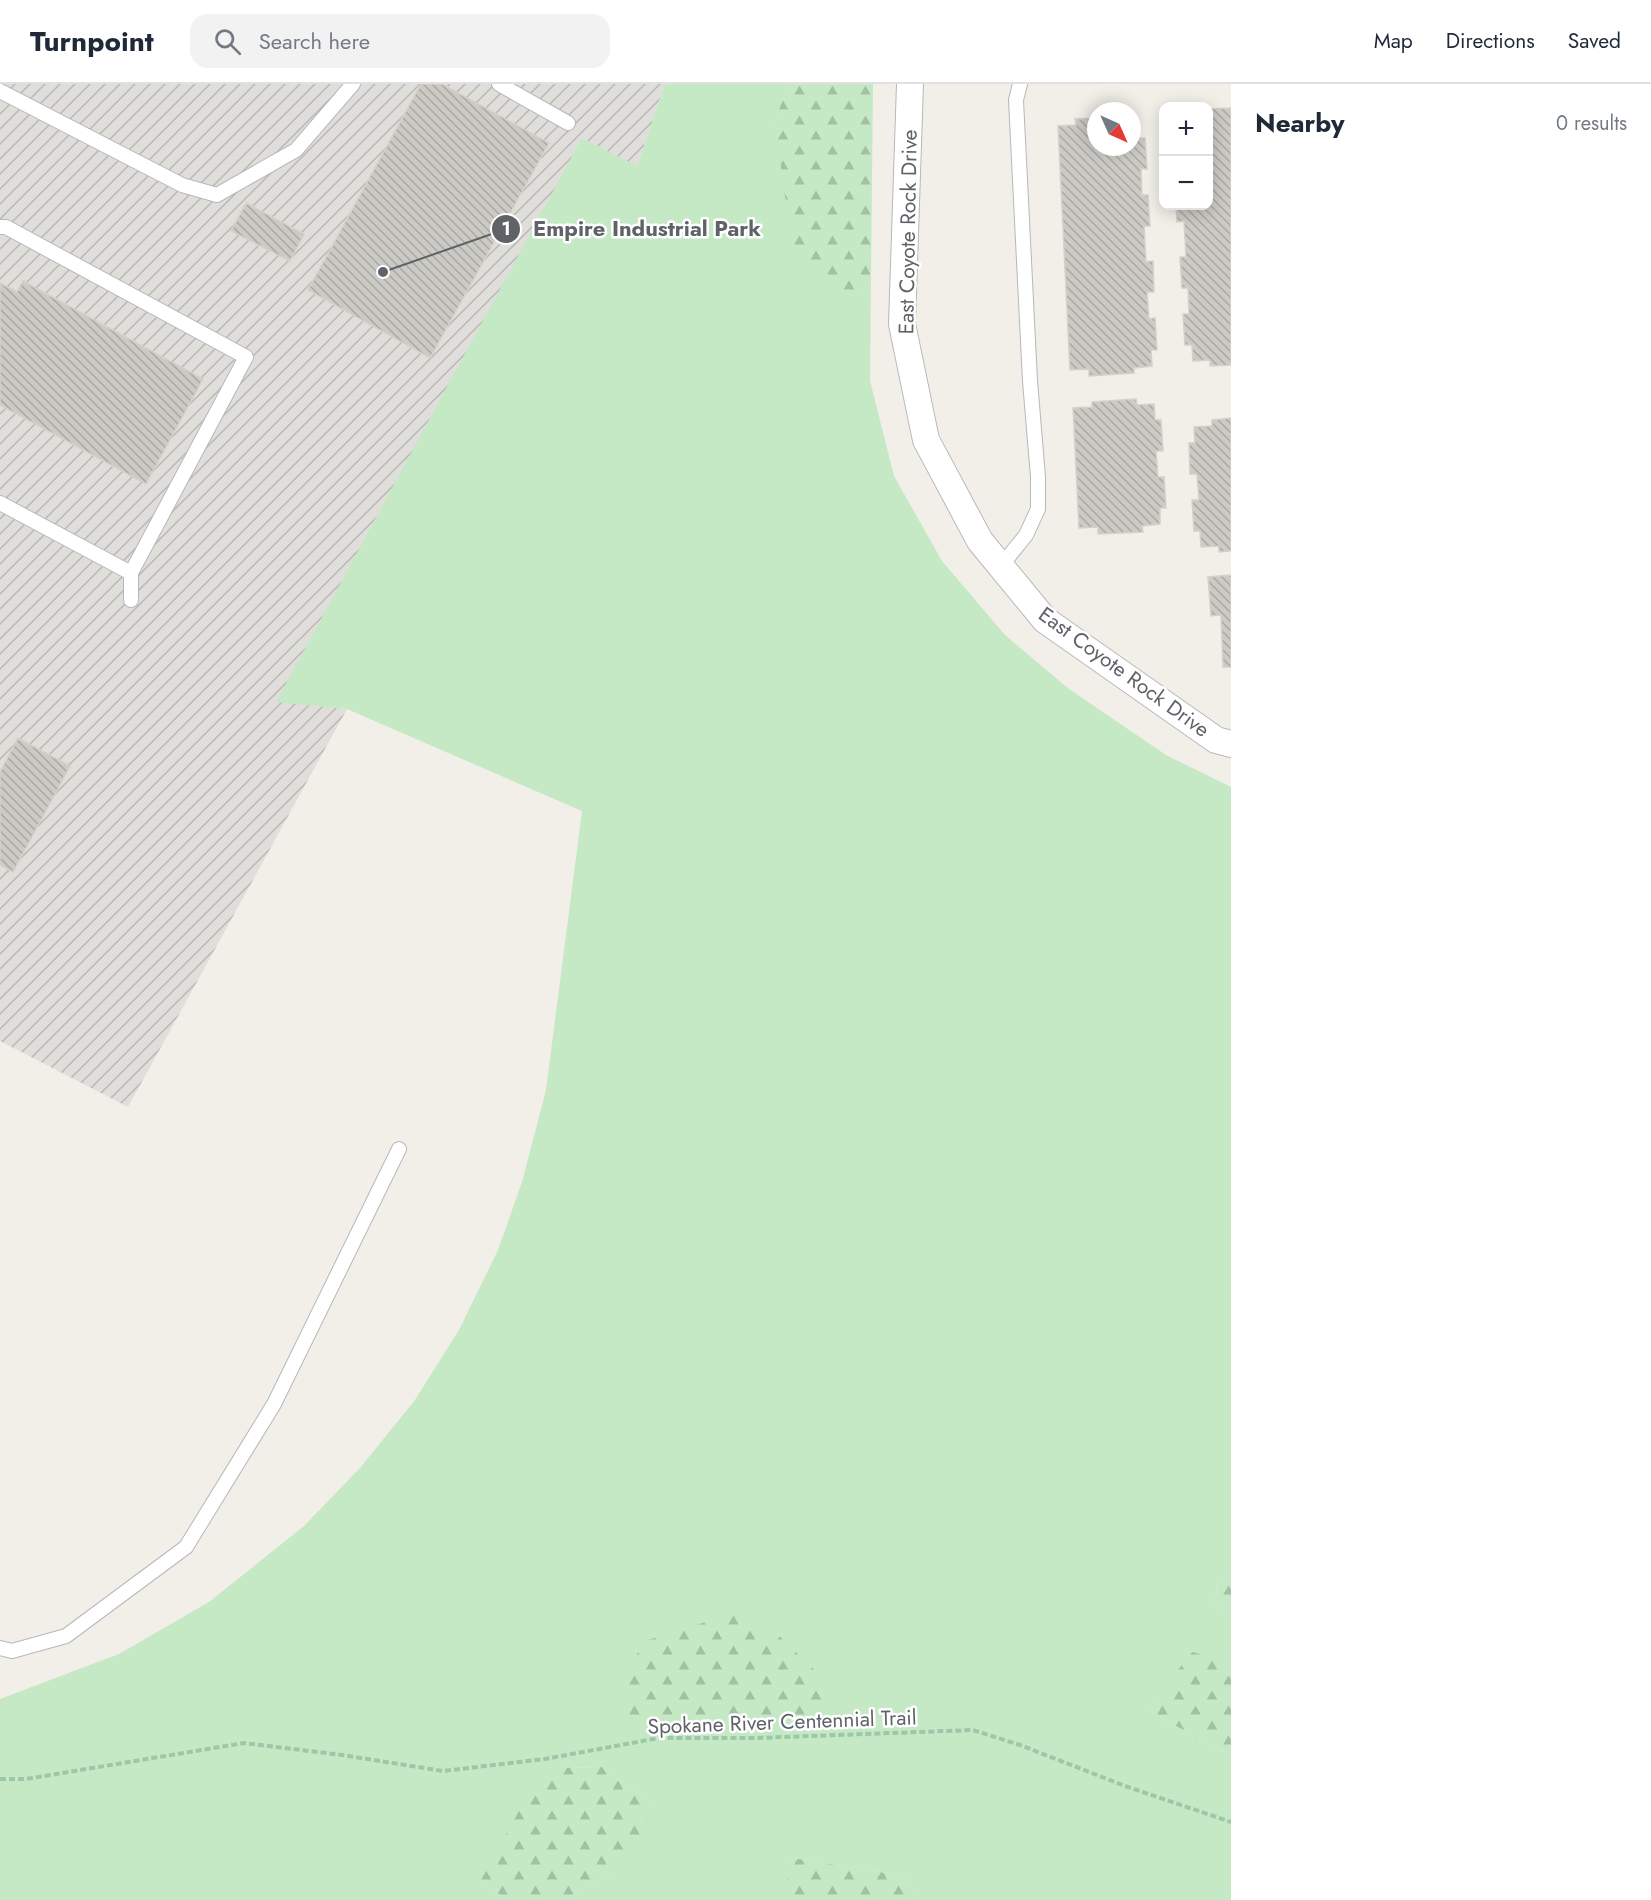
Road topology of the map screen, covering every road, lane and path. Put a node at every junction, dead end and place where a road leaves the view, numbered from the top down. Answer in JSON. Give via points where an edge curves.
{"nodes":[{"id":1,"x":354,"y":84,"type":"edge"},
{"id":2,"x":499,"y":84,"type":"edge"},
{"id":3,"x":910,"y":84,"type":"edge"},
{"id":4,"x":1020,"y":84,"type":"edge"},
{"id":5,"x":0,"y":91,"type":"edge"},
{"id":6,"x":568,"y":123,"type":"dead end"},
{"id":7,"x":0,"y":228,"type":"edge"},
{"id":8,"x":0,"y":503,"type":"edge"},
{"id":9,"x":1001,"y":566,"type":"junction"},
{"id":10,"x":131,"y":573,"type":"junction"},
{"id":11,"x":131,"y":600,"type":"dead end"},
{"id":12,"x":1231,"y":744,"type":"edge"},
{"id":13,"x":399,"y":1149,"type":"dead end"},
{"id":14,"x":0,"y":1648,"type":"edge"},
{"id":15,"x":0,"y":1779,"type":"edge"},
{"id":16,"x":1231,"y":1822,"type":"edge"}],
"edges":[{"from":1,"to":5,"type":"lane","via":[[296,150],[217,195],[182,185]]},
{"from":2,"to":6,"type":"lane"},
{"from":3,"to":9,"type":"street","name":"East Coyote Rock Drive","via":[[902,324],[926,440],[980,541]]},
{"from":4,"to":9,"type":"lane","via":[[1016,100],[1038,509],[1026,535]]},
{"from":7,"to":10,"type":"lane","via":[[246,357]]},
{"from":8,"to":10,"type":"lane"},
{"from":9,"to":12,"type":"street","name":"East Coyote Rock Drive","via":[[1045,620],[1216,740]]},
{"from":10,"to":11,"type":"lane"},
{"from":13,"to":14,"type":"lane","via":[[274,1404],[186,1547],[66,1636],[12,1651]]},
{"from":15,"to":16,"type":"path","name":"Spokane River Centennial Trail","via":[[26,1779],[244,1743],[443,1771],[545,1759],[659,1738],[973,1730]]}]}
